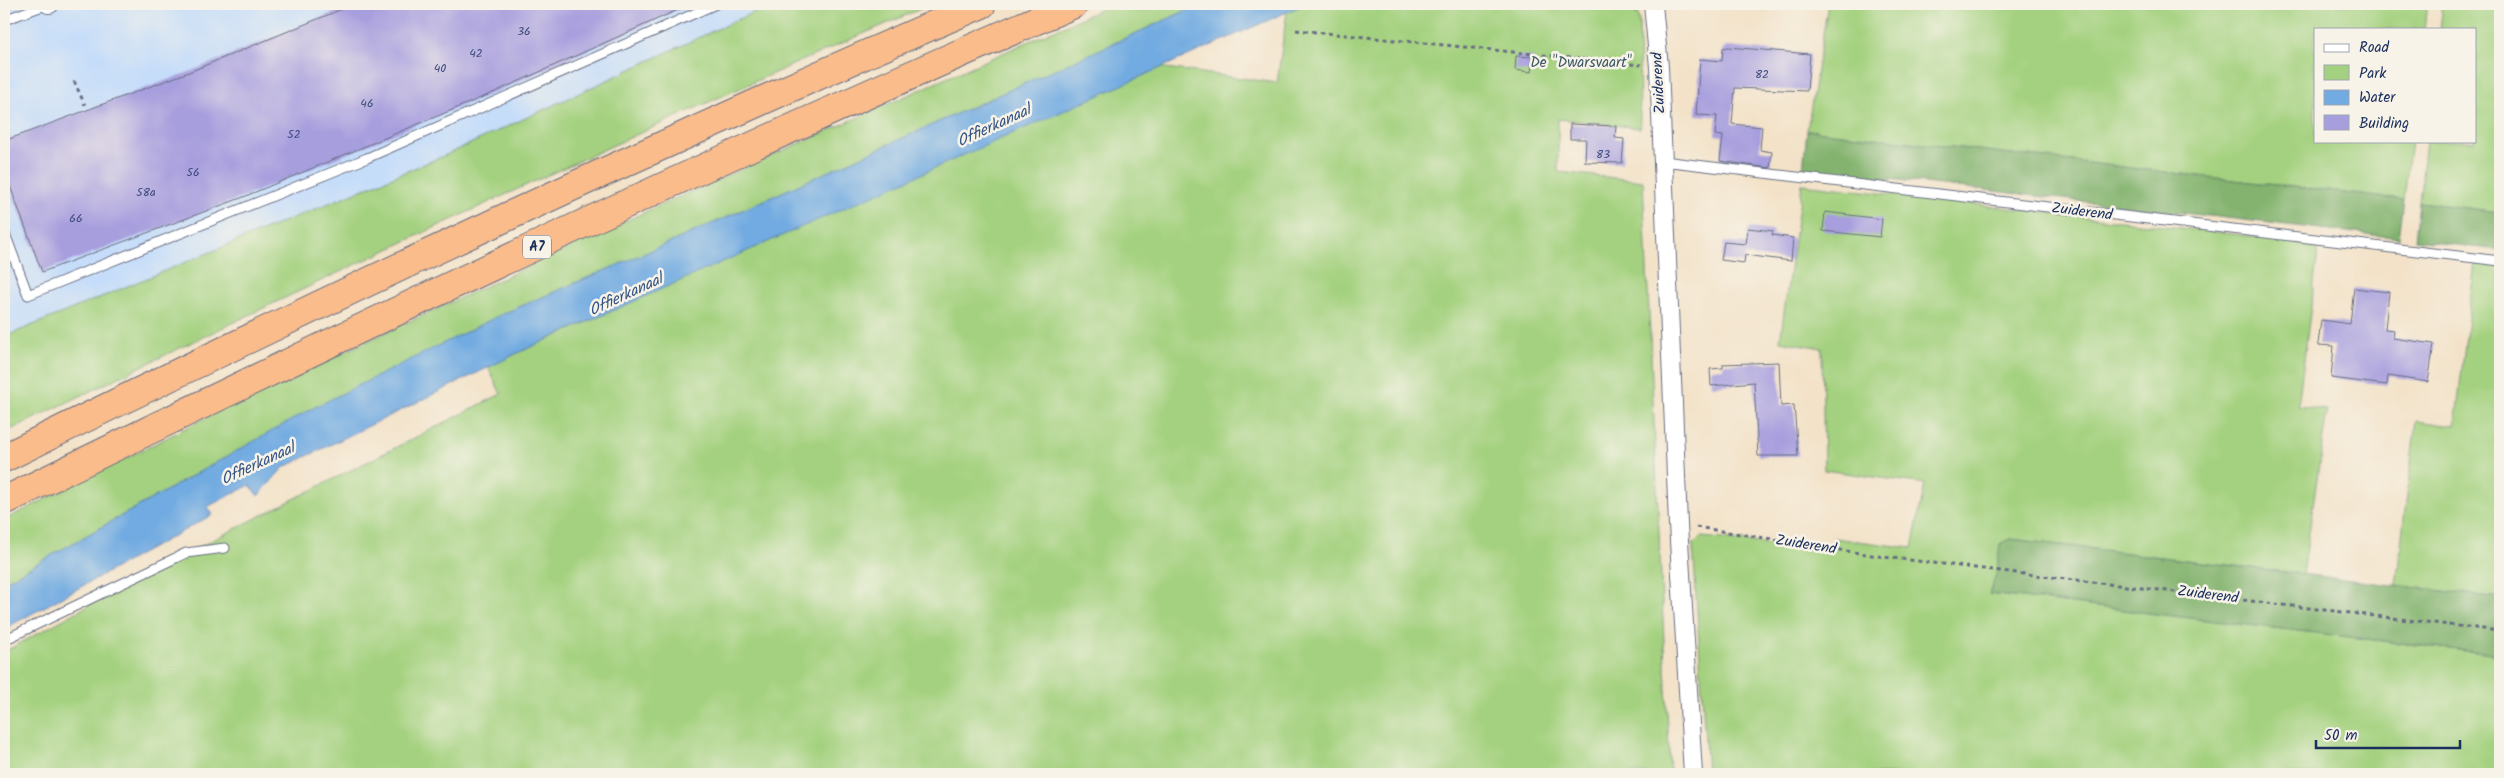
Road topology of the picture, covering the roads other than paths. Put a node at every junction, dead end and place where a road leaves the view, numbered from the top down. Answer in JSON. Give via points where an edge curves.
{"nodes":[{"id":1,"x":49,"y":4,"type":"edge"},
{"id":2,"x":716,"y":4,"type":"edge"},
{"id":3,"x":982,"y":4,"type":"edge"},
{"id":4,"x":1074,"y":4,"type":"edge"},
{"id":5,"x":1653,"y":8,"type":"edge"},
{"id":6,"x":4,"y":20,"type":"edge"},
{"id":7,"x":1663,"y":161,"type":"junction"},
{"id":8,"x":4,"y":232,"type":"edge"},
{"id":9,"x":2500,"y":261,"type":"edge"},
{"id":10,"x":4,"y":458,"type":"edge"},
{"id":11,"x":4,"y":501,"type":"edge"},
{"id":12,"x":225,"y":548,"type":"dead end"},
{"id":13,"x":4,"y":640,"type":"edge"},
{"id":14,"x":1693,"y":774,"type":"edge"}],
"edges":[{"from":1,"to":6,"type":"lane"},
{"from":2,"to":8,"type":"lane","via":[[367,158],[28,296]]},
{"from":3,"to":10,"type":"highway","via":[[743,108],[221,351]]},
{"from":4,"to":11,"type":"highway","number":"A7","via":[[764,141],[230,390]]},
{"from":5,"to":7,"type":"street","name":"Zuiderend"},
{"from":7,"to":9,"type":"lane","name":"Zuiderend"},
{"from":7,"to":14,"type":"street","name":"Zuiderend","via":[[1678,524]]},
{"from":12,"to":13,"type":"lane","via":[[186,553]]}]}
